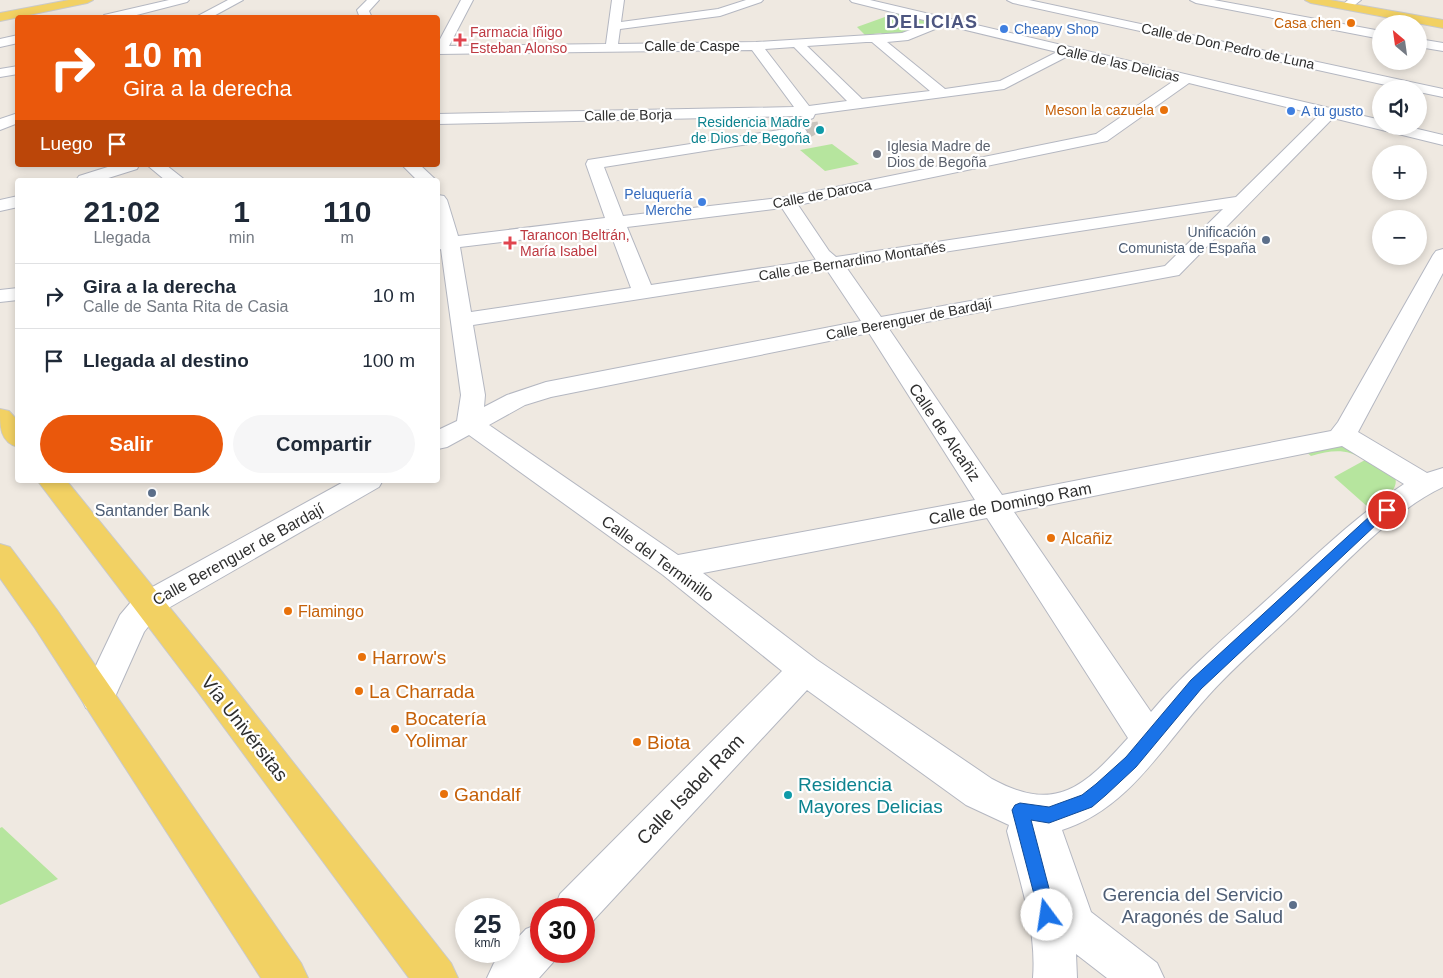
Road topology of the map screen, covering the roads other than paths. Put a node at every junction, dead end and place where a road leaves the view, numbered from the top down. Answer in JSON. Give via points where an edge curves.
{"nodes":[{"id":1,"x":67,"y":0,"type":"edge"},
{"id":2,"x":87,"y":0,"type":"edge"},
{"id":3,"x":183,"y":0,"type":"edge"},
{"id":4,"x":237,"y":0,"type":"edge"},
{"id":5,"x":373,"y":0,"type":"edge"},
{"id":6,"x":467,"y":0,"type":"edge"},
{"id":7,"x":618,"y":0,"type":"edge"},
{"id":8,"x":756,"y":0,"type":"edge"},
{"id":9,"x":856,"y":0,"type":"edge"},
{"id":10,"x":1013,"y":0,"type":"edge"},
{"id":11,"x":1050,"y":0,"type":"edge"},
{"id":12,"x":1196,"y":0,"type":"edge"},
{"id":13,"x":1311,"y":0,"type":"edge"},
{"id":14,"x":1351,"y":3,"type":"edge"},
{"id":15,"x":1038,"y":5,"type":"junction"},
{"id":16,"x":0,"y":13,"type":"edge"},
{"id":17,"x":911,"y":13,"type":"junction"},
{"id":18,"x":120,"y":15,"type":"edge"},
{"id":19,"x":206,"y":15,"type":"edge"},
{"id":20,"x":365,"y":15,"type":"edge"},
{"id":21,"x":0,"y":17,"type":"edge"},
{"id":22,"x":890,"y":21,"type":"dead end"},
{"id":23,"x":944,"y":21,"type":"junction"},
{"id":24,"x":1443,"y":24,"type":"edge"},
{"id":25,"x":616,"y":26,"type":"junction"},
{"id":26,"x":1372,"y":33,"type":"edge"},
{"id":27,"x":879,"y":35,"type":"junction"},
{"id":28,"x":15,"y":39,"type":"edge"},
{"id":29,"x":0,"y":43,"type":"edge"},
{"id":30,"x":797,"y":43,"type":"junction"},
{"id":31,"x":1428,"y":44,"type":"edge"},
{"id":32,"x":756,"y":46,"type":"junction"},
{"id":33,"x":612,"y":47,"type":"junction"},
{"id":34,"x":1443,"y":47,"type":"edge"},
{"id":35,"x":440,"y":48,"type":"edge"},
{"id":36,"x":440,"y":50,"type":"edge"},
{"id":37,"x":1068,"y":51,"type":"junction"},
{"id":38,"x":0,"y":62,"type":"edge"},
{"id":39,"x":12,"y":73,"type":"edge"},
{"id":40,"x":1186,"y":79,"type":"junction"},
{"id":41,"x":939,"y":92,"type":"junction"},
{"id":42,"x":1443,"y":93,"type":"edge"},
{"id":43,"x":860,"y":105,"type":"junction"},
{"id":44,"x":807,"y":113,"type":"junction"},
{"id":45,"x":1329,"y":113,"type":"junction"},
{"id":46,"x":15,"y":118,"type":"edge"},
{"id":47,"x":440,"y":119,"type":"edge"},
{"id":48,"x":1372,"y":123,"type":"edge"},
{"id":49,"x":0,"y":125,"type":"edge"},
{"id":50,"x":799,"y":132,"type":"dead end"},
{"id":51,"x":1423,"y":135,"type":"edge"},
{"id":52,"x":1443,"y":140,"type":"edge"},
{"id":53,"x":125,"y":167,"type":"edge"},
{"id":54,"x":158,"y":167,"type":"edge"},
{"id":55,"x":412,"y":167,"type":"edge"},
{"id":56,"x":91,"y":178,"type":"edge"},
{"id":57,"x":173,"y":178,"type":"edge"},
{"id":58,"x":424,"y":178,"type":"edge"},
{"id":59,"x":1243,"y":201,"type":"junction"},
{"id":60,"x":15,"y":202,"type":"edge"},
{"id":61,"x":787,"y":202,"type":"junction"},
{"id":62,"x":440,"y":204,"type":"edge"},
{"id":63,"x":0,"y":206,"type":"edge"},
{"id":64,"x":616,"y":224,"type":"junction"},
{"id":65,"x":444,"y":243,"type":"edge"},
{"id":66,"x":1443,"y":255,"type":"edge"},
{"id":67,"x":833,"y":264,"type":"junction"},
{"id":68,"x":644,"y":292,"type":"junction"},
{"id":69,"x":15,"y":294,"type":"edge"},
{"id":70,"x":0,"y":296,"type":"edge"},
{"id":71,"x":461,"y":320,"type":"junction"},
{"id":72,"x":875,"y":325,"type":"junction"},
{"id":73,"x":0,"y":417,"type":"edge"},
{"id":74,"x":469,"y":423,"type":"junction"},
{"id":75,"x":15,"y":435,"type":"edge"},
{"id":76,"x":1344,"y":435,"type":"junction"},
{"id":77,"x":440,"y":440,"type":"edge"},
{"id":78,"x":1434,"y":480,"type":"edge"},
{"id":79,"x":53,"y":483,"type":"edge"},
{"id":80,"x":364,"y":483,"type":"edge"},
{"id":81,"x":995,"y":506,"type":"junction"},
{"id":82,"x":0,"y":556,"type":"edge"},
{"id":83,"x":674,"y":567,"type":"junction"},
{"id":84,"x":147,"y":605,"type":"junction"},
{"id":85,"x":805,"y":670,"type":"junction"},
{"id":86,"x":98,"y":697,"type":"junction"},
{"id":87,"x":1149,"y":740,"type":"junction"},
{"id":88,"x":1029,"y":812,"type":"junction"},
{"id":89,"x":586,"y":898,"type":"edge"},
{"id":90,"x":530,"y":956,"type":"edge"},
{"id":91,"x":286,"y":978,"type":"edge"},
{"id":92,"x":436,"y":978,"type":"edge"},
{"id":93,"x":509,"y":978,"type":"edge"},
{"id":94,"x":1055,"y":978,"type":"edge"},
{"id":95,"x":1142,"y":978,"type":"edge"}],
"edges":[{"from":1,"to":16,"type":"main road"},
{"from":2,"to":21,"type":"main road"},
{"from":3,"to":18,"type":"street"},
{"from":4,"to":19,"type":"street"},
{"from":5,"to":20,"type":"street","via":[[363,10]]},
{"from":6,"to":35,"type":"street"},
{"from":7,"to":25,"type":"street"},
{"from":8,"to":25,"type":"street","via":[[720,12]]},
{"from":9,"to":17,"type":"street","name":"Calle de las Delicias"},
{"from":10,"to":15,"type":"street","name":"Calle de Don Pedro de Luna"},
{"from":11,"to":15,"type":"street"},
{"from":12,"to":26,"type":"street"},
{"from":13,"to":14,"type":"main road"},
{"from":14,"to":24,"type":"main road"},
{"from":15,"to":42,"type":"street","name":"Calle de Don Pedro de Luna"},
{"from":17,"to":22,"type":"street"},
{"from":17,"to":23,"type":"street","name":"Calle de las Delicias"},
{"from":23,"to":27,"type":"street","name":"Calle de Caspe","via":[[904,37]]},
{"from":23,"to":37,"type":"street","name":"Calle de las Delicias"},
{"from":25,"to":33,"type":"street"},
{"from":27,"to":30,"type":"street","name":"Calle de Caspe"},
{"from":27,"to":41,"type":"street"},
{"from":28,"to":29,"type":"street"},
{"from":30,"to":32,"type":"street","name":"Calle de Caspe"},
{"from":30,"to":43,"type":"street"},
{"from":31,"to":34,"type":"street"},
{"from":32,"to":33,"type":"street","name":"Calle de Caspe"},
{"from":32,"to":44,"type":"street"},
{"from":33,"to":36,"type":"street","name":"Calle de Caspe"},
{"from":37,"to":40,"type":"street","name":"Calle de las Delicias"},
{"from":37,"to":41,"type":"street","name":"Calle de Borja","via":[[1004,84]]},
{"from":38,"to":39,"type":"street"},
{"from":40,"to":45,"type":"street","name":"Calle de las Delicias"},
{"from":40,"to":61,"type":"street","name":"Calle de Daroca","via":[[1101,138]]},
{"from":41,"to":43,"type":"street","name":"Calle de Borja"},
{"from":43,"to":44,"type":"street","name":"Calle de Borja"},
{"from":44,"to":47,"type":"street","name":"Calle de Borja"},
{"from":45,"to":48,"type":"street","name":"Calle de las Delicias"},
{"from":45,"to":59,"type":"street","name":"Calle Berenguer de Bardají"},
{"from":46,"to":49,"type":"street"},
{"from":50,"to":64,"type":"street","via":[[594,164]]},
{"from":51,"to":52,"type":"street"},
{"from":53,"to":56,"type":"street"},
{"from":54,"to":57,"type":"street"},
{"from":55,"to":58,"type":"street"},
{"from":59,"to":67,"type":"street","name":"Calle de Bernardino Montañés"},
{"from":59,"to":72,"type":"street","name":"Calle Berenguer de Bardají","via":[[1172,271]]},
{"from":60,"to":63,"type":"street"},
{"from":61,"to":64,"type":"street","name":"Calle de Daroca"},
{"from":61,"to":67,"type":"street","name":"Calle de Alcañiz","via":[[822,254]]},
{"from":62,"to":65,"type":"street"},
{"from":64,"to":65,"type":"street","name":"Calle de Daroca"},
{"from":64,"to":68,"type":"street"},
{"from":65,"to":71,"type":"street"},
{"from":66,"to":76,"type":"street"},
{"from":67,"to":68,"type":"street","name":"Calle de Bernardino Montañés"},
{"from":67,"to":72,"type":"street","name":"Calle de Alcañiz"},
{"from":68,"to":71,"type":"street","name":"Calle de Bernardino Montañés"},
{"from":69,"to":70,"type":"street"},
{"from":71,"to":74,"type":"street","via":[[473,395]]},
{"from":72,"to":74,"type":"street","name":"Calle Berenguer de Bardají","via":[[546,390],[516,400]]},
{"from":72,"to":81,"type":"street","name":"Calle de Alcañiz"},
{"from":73,"to":75,"type":"main road"},
{"from":74,"to":77,"type":"street","name":"Calle Berenguer de Bardají"},
{"from":74,"to":83,"type":"street","name":"Calle del Terminillo"},
{"from":76,"to":78,"type":"street"},
{"from":76,"to":81,"type":"street","name":"Calle de Domingo Ram","via":[[1329,441]]},
{"from":78,"to":87,"type":"street","via":[[1375,519],[1204,678]]},
{"from":79,"to":84,"type":"main road","name":"Vía Univérsitas"},
{"from":80,"to":84,"type":"street","name":"Calle Berenguer de Bardají"},
{"from":81,"to":83,"type":"street","name":"Calle de Domingo Ram"},
{"from":81,"to":87,"type":"street","name":"Calle de Alcañiz"},
{"from":82,"to":86,"type":"main road"},
{"from":83,"to":85,"type":"street","name":"Calle del Terminillo"},
{"from":84,"to":86,"type":"street","name":"Calle Berenguer de Bardají","via":[[131,624]]},
{"from":84,"to":92,"type":"main road","name":"Vía Univérsitas"},
{"from":85,"to":88,"type":"street","name":"Calle del Terminillo","via":[[979,792],[997,803]]},
{"from":85,"to":89,"type":"street","name":"Calle Isabel Ram"},
{"from":86,"to":91,"type":"main road"},
{"from":87,"to":88,"type":"street","via":[[1131,762],[1087,801],[1049,815]]},
{"from":88,"to":94,"type":"street","via":[[1052,932]]},
{"from":88,"to":95,"type":"street","via":[[1075,926]]},
{"from":90,"to":93,"type":"street"}]}
